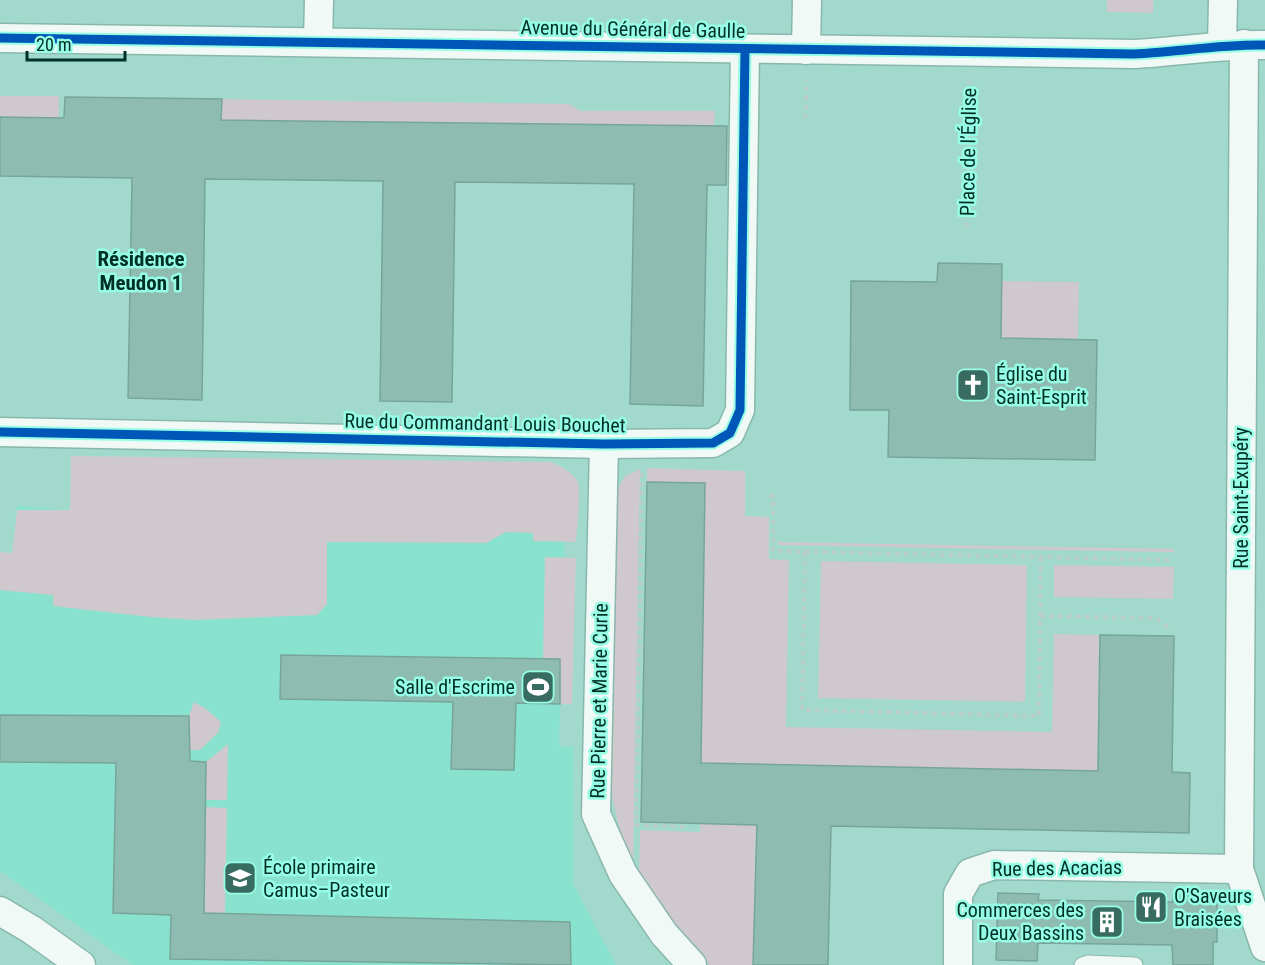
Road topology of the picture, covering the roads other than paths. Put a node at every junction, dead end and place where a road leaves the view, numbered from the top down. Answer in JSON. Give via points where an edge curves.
{"nodes":[{"id":1,"x":319,"y":0,"type":"edge"},
{"id":2,"x":807,"y":0,"type":"edge"},
{"id":3,"x":1223,"y":0,"type":"edge"},
{"id":4,"x":0,"y":38,"type":"edge"},
{"id":5,"x":318,"y":42,"type":"junction"},
{"id":6,"x":1244,"y":45,"type":"edge"},
{"id":7,"x":744,"y":49,"type":"junction"},
{"id":8,"x":807,"y":50,"type":"junction"},
{"id":9,"x":0,"y":432,"type":"edge"},
{"id":10,"x":604,"y":444,"type":"junction"},
{"id":11,"x":1239,"y":869,"type":"junction"},
{"id":12,"x":0,"y":911,"type":"edge"},
{"id":13,"x":1265,"y":946,"type":"edge"},
{"id":14,"x":81,"y":965,"type":"edge"},
{"id":15,"x":692,"y":965,"type":"edge"},
{"id":16,"x":958,"y":965,"type":"edge"},
{"id":17,"x":1082,"y":965,"type":"edge"},
{"id":18,"x":1135,"y":965,"type":"edge"}],
"edges":[{"from":1,"to":5,"type":"street"},
{"from":2,"to":8,"type":"street"},
{"from":3,"to":6,"type":"street","name":"Rue Saint-Exupéry"},
{"from":4,"to":5,"type":"street","name":"Avenue du Général de Gaulle"},
{"from":5,"to":7,"type":"street","name":"Avenue du Général de Gaulle"},
{"from":6,"to":8,"type":"street","name":"Avenue du Général de Gaulle","via":[[1134,54]]},
{"from":6,"to":11,"type":"street","name":"Rue Saint-Exupéry"},
{"from":7,"to":8,"type":"street","name":"Avenue du Général de Gaulle"},
{"from":7,"to":10,"type":"street","name":"Rue du Commandant Louis Bouchet","via":[[740,410],[730,433],[713,443]]},
{"from":9,"to":10,"type":"street","name":"Rue du Commandant Louis Bouchet"},
{"from":10,"to":15,"type":"street","name":"Rue Pierre et Marie Curie","via":[[596,814],[623,874],[664,934]]},
{"from":11,"to":13,"type":"street","name":"Rue Saint-Exupéry"},
{"from":11,"to":16,"type":"street","name":"Rue des Acacias","via":[[994,865],[970,873],[958,894]]},
{"from":12,"to":14,"type":"street"},
{"from":17,"to":18,"type":"lane"}]}
